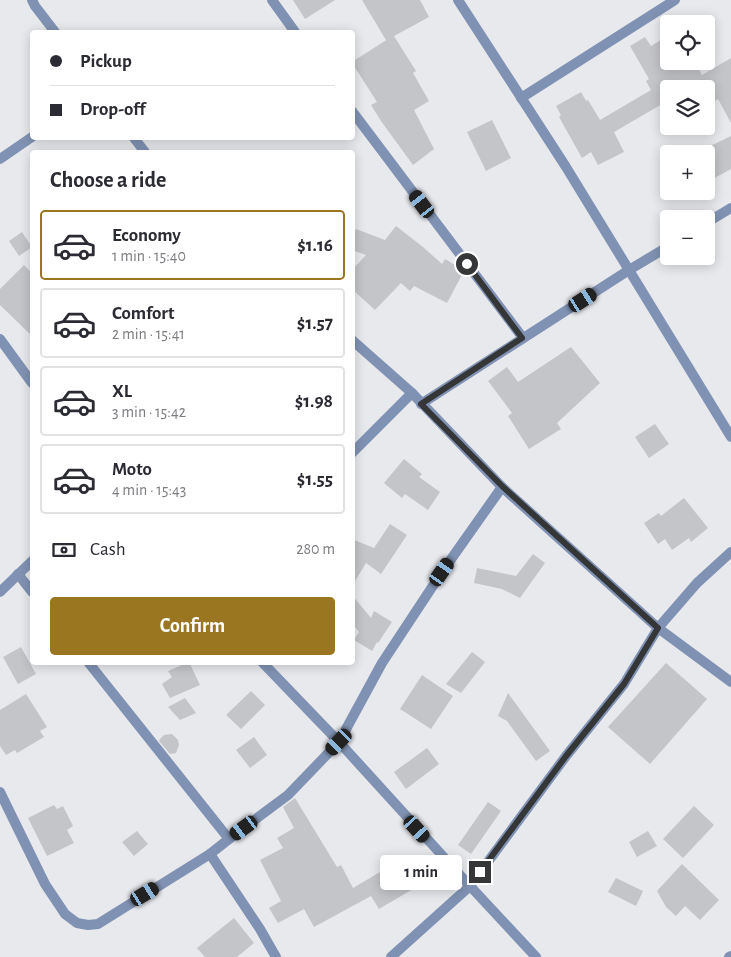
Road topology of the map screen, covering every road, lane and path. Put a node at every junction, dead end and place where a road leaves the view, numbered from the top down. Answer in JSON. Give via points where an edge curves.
{"nodes":[{"id":1,"x":32,"y":0,"type":"edge"},
{"id":2,"x":272,"y":0,"type":"edge"},
{"id":3,"x":458,"y":0,"type":"edge"},
{"id":4,"x":674,"y":0,"type":"edge"},
{"id":5,"x":53,"y":30,"type":"edge"},
{"id":6,"x":294,"y":30,"type":"edge"},
{"id":7,"x":521,"y":98,"type":"junction"},
{"id":8,"x":355,"y":115,"type":"edge"},
{"id":9,"x":30,"y":138,"type":"edge"},
{"id":10,"x":136,"y":140,"type":"edge"},
{"id":11,"x":143,"y":150,"type":"edge"},
{"id":12,"x":0,"y":160,"type":"edge"},
{"id":13,"x":731,"y":208,"type":"edge"},
{"id":14,"x":715,"y":218,"type":"edge"},
{"id":15,"x":660,"y":251,"type":"edge"},
{"id":16,"x":629,"y":270,"type":"junction"},
{"id":17,"x":0,"y":338,"type":"edge"},
{"id":18,"x":522,"y":338,"type":"junction"},
{"id":19,"x":355,"y":343,"type":"edge"},
{"id":20,"x":30,"y":380,"type":"edge"},
{"id":21,"x":412,"y":393,"type":"junction"},
{"id":22,"x":421,"y":404,"type":"junction"},
{"id":23,"x":731,"y":437,"type":"edge"},
{"id":24,"x":355,"y":450,"type":"edge"},
{"id":25,"x":502,"y":486,"type":"junction"},
{"id":26,"x":731,"y":552,"type":"edge"},
{"id":27,"x":30,"y":563,"type":"edge"},
{"id":28,"x":18,"y":574,"type":"junction"},
{"id":29,"x":30,"y":589,"type":"edge"},
{"id":30,"x":0,"y":592,"type":"edge"},
{"id":31,"x":658,"y":628,"type":"junction"},
{"id":32,"x":90,"y":665,"type":"edge"},
{"id":33,"x":265,"y":665,"type":"edge"},
{"id":34,"x":731,"y":682,"type":"edge"},
{"id":35,"x":339,"y":742,"type":"junction"},
{"id":36,"x":0,"y":792,"type":"edge"},
{"id":37,"x":229,"y":839,"type":"junction"},
{"id":38,"x":210,"y":854,"type":"junction"},
{"id":39,"x":470,"y":886,"type":"junction"},
{"id":40,"x":276,"y":957,"type":"edge"},
{"id":41,"x":391,"y":957,"type":"edge"},
{"id":42,"x":536,"y":957,"type":"edge"}],
"edges":[{"from":1,"to":5,"type":"street"},
{"from":2,"to":6,"type":"street"},
{"from":3,"to":7,"type":"street"},
{"from":4,"to":7,"type":"street"},
{"from":7,"to":16,"type":"street"},
{"from":8,"to":18,"type":"street"},
{"from":9,"to":12,"type":"street"},
{"from":10,"to":11,"type":"street"},
{"from":13,"to":14,"type":"street"},
{"from":15,"to":16,"type":"street"},
{"from":16,"to":18,"type":"street"},
{"from":16,"to":23,"type":"street"},
{"from":17,"to":20,"type":"street"},
{"from":18,"to":22,"type":"street"},
{"from":19,"to":21,"type":"street"},
{"from":21,"to":22,"type":"street"},
{"from":21,"to":24,"type":"street"},
{"from":22,"to":25,"type":"street"},
{"from":25,"to":31,"type":"street"},
{"from":25,"to":35,"type":"street","via":[[382,663]]},
{"from":26,"to":31,"type":"street","via":[[697,582]]},
{"from":27,"to":28,"type":"street"},
{"from":28,"to":29,"type":"street"},
{"from":28,"to":30,"type":"street"},
{"from":31,"to":34,"type":"street"},
{"from":31,"to":39,"type":"street","via":[[624,684]]},
{"from":32,"to":37,"type":"street"},
{"from":33,"to":35,"type":"street"},
{"from":35,"to":37,"type":"street","via":[[288,795]]},
{"from":35,"to":39,"type":"street"},
{"from":36,"to":38,"type":"street","via":[[45,884],[65,914],[88,926],[98,924]]},
{"from":37,"to":38,"type":"street"},
{"from":38,"to":40,"type":"street"},
{"from":39,"to":41,"type":"street"},
{"from":39,"to":42,"type":"street"}]}
